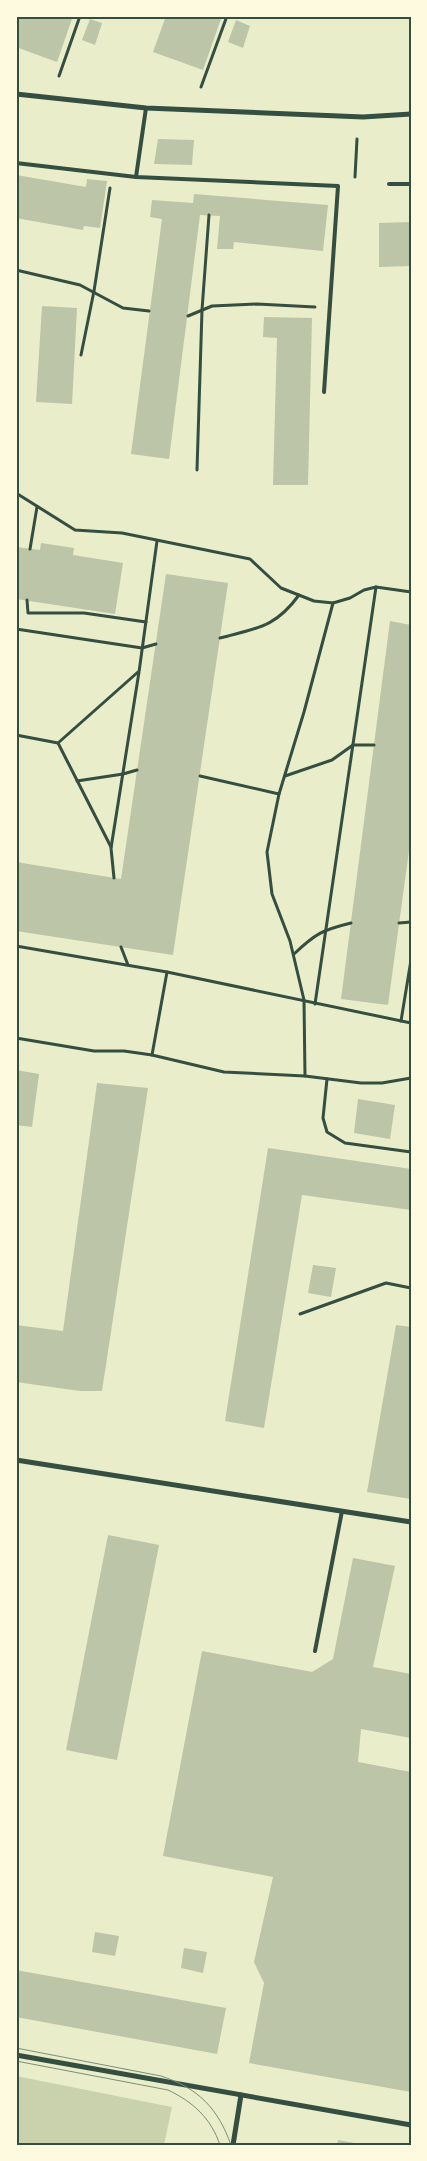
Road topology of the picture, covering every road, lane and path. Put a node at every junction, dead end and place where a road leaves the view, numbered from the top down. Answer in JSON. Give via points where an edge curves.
{"nodes":[{"id":1,"x":80,"y":16,"type":"edge"},
{"id":2,"x":227,"y":16,"type":"edge"},
{"id":3,"x":59,"y":76,"type":"dead end"},
{"id":4,"x":201,"y":87,"type":"dead end"},
{"id":5,"x":16,"y":94,"type":"edge"},
{"id":6,"x":146,"y":108,"type":"junction"},
{"id":7,"x":411,"y":114,"type":"edge"},
{"id":8,"x":356,"y":139,"type":"dead end"},
{"id":9,"x":16,"y":163,"type":"edge"},
{"id":10,"x":113,"y":174,"type":"junction"},
{"id":11,"x":136,"y":177,"type":"junction"},
{"id":12,"x":355,"y":177,"type":"dead end"},
{"id":13,"x":388,"y":184,"type":"dead end"},
{"id":14,"x":411,"y":184,"type":"edge"},
{"id":15,"x":209,"y":216,"type":"dead end"},
{"id":16,"x":16,"y":270,"type":"edge"},
{"id":17,"x":94,"y":292,"type":"junction"},
{"id":18,"x":330,"y":307,"type":"junction"},
{"id":19,"x":202,"y":310,"type":"junction"},
{"id":20,"x":149,"y":311,"type":"dead end"},
{"id":21,"x":188,"y":316,"type":"dead end"},
{"id":22,"x":81,"y":355,"type":"dead end"},
{"id":23,"x":324,"y":392,"type":"dead end"},
{"id":24,"x":197,"y":470,"type":"dead end"},
{"id":25,"x":16,"y":493,"type":"edge"},
{"id":26,"x":37,"y":507,"type":"junction"},
{"id":27,"x":157,"y":541,"type":"junction"},
{"id":28,"x":30,"y":549,"type":"dead end"},
{"id":29,"x":376,"y":587,"type":"junction"},
{"id":30,"x":411,"y":592,"type":"edge"},
{"id":31,"x":298,"y":595,"type":"junction"},
{"id":32,"x":27,"y":600,"type":"dead end"},
{"id":33,"x":333,"y":603,"type":"junction"},
{"id":34,"x":146,"y":622,"type":"junction"},
{"id":35,"x":16,"y":629,"type":"edge"},
{"id":36,"x":220,"y":638,"type":"dead end"},
{"id":37,"x":156,"y":644,"type":"dead end"},
{"id":38,"x":142,"y":648,"type":"junction"},
{"id":39,"x":139,"y":672,"type":"junction"},
{"id":40,"x":16,"y":735,"type":"edge"},
{"id":41,"x":58,"y":743,"type":"junction"},
{"id":42,"x":353,"y":744,"type":"junction"},
{"id":43,"x":374,"y":745,"type":"dead end"},
{"id":44,"x":137,"y":770,"type":"dead end"},
{"id":45,"x":122,"y":774,"type":"junction"},
{"id":46,"x":200,"y":776,"type":"dead end"},
{"id":47,"x":285,"y":776,"type":"junction"},
{"id":48,"x":77,"y":781,"type":"junction"},
{"id":49,"x":280,"y":794,"type":"junction"},
{"id":50,"x":111,"y":848,"type":"junction"},
{"id":51,"x":114,"y":878,"type":"dead end"},
{"id":52,"x":411,"y":922,"type":"edge"},
{"id":53,"x":351,"y":923,"type":"dead end"},
{"id":54,"x":399,"y":923,"type":"dead end"},
{"id":55,"x":326,"y":929,"type":"junction"},
{"id":56,"x":16,"y":946,"type":"edge"},
{"id":57,"x":122,"y":948,"type":"dead end"},
{"id":58,"x":294,"y":954,"type":"junction"},
{"id":59,"x":411,"y":960,"type":"edge"},
{"id":60,"x":128,"y":965,"type":"junction"},
{"id":61,"x":167,"y":972,"type":"junction"},
{"id":62,"x":304,"y":1000,"type":"junction"},
{"id":63,"x":315,"y":1004,"type":"junction"},
{"id":64,"x":401,"y":1021,"type":"junction"},
{"id":65,"x":411,"y":1024,"type":"edge"},
{"id":66,"x":16,"y":1038,"type":"edge"},
{"id":67,"x":152,"y":1055,"type":"junction"},
{"id":68,"x":305,"y":1076,"type":"junction"},
{"id":69,"x":411,"y":1078,"type":"edge"},
{"id":70,"x":327,"y":1079,"type":"junction"},
{"id":71,"x":411,"y":1152,"type":"edge"},
{"id":72,"x":411,"y":1288,"type":"edge"},
{"id":73,"x":300,"y":1314,"type":"dead end"},
{"id":74,"x":16,"y":1460,"type":"edge"},
{"id":75,"x":342,"y":1512,"type":"junction"},
{"id":76,"x":411,"y":1522,"type":"edge"},
{"id":77,"x":315,"y":1651,"type":"dead end"},
{"id":78,"x":16,"y":2054,"type":"edge"},
{"id":79,"x":241,"y":2095,"type":"junction"},
{"id":80,"x":411,"y":2125,"type":"edge"},
{"id":81,"x":233,"y":2145,"type":"edge"}],
"edges":[{"from":1,"to":3,"type":"path"},
{"from":2,"to":4,"type":"path"},
{"from":5,"to":6,"type":"street"},
{"from":6,"to":7,"type":"street","via":[[363,117]]},
{"from":6,"to":11,"type":"lane"},
{"from":8,"to":12,"type":"path"},
{"from":9,"to":10,"type":"lane"},
{"from":10,"to":11,"type":"lane"},
{"from":10,"to":17,"type":"path"},
{"from":11,"to":18,"type":"lane","via":[[338,186]]},
{"from":13,"to":14,"type":"lane"},
{"from":15,"to":19,"type":"path"},
{"from":16,"to":17,"type":"path","via":[[80,284]]},
{"from":17,"to":20,"type":"path","via":[[123,308]]},
{"from":17,"to":22,"type":"path"},
{"from":18,"to":19,"type":"path","via":[[257,304],[212,306]]},
{"from":18,"to":23,"type":"lane"},
{"from":19,"to":21,"type":"path"},
{"from":19,"to":24,"type":"path"},
{"from":25,"to":26,"type":"path"},
{"from":26,"to":27,"type":"path","via":[[75,530],[122,533]]},
{"from":26,"to":28,"type":"path"},
{"from":27,"to":31,"type":"path","via":[[250,559],[281,588]]},
{"from":27,"to":34,"type":"path"},
{"from":29,"to":30,"type":"path"},
{"from":29,"to":33,"type":"path"},
{"from":29,"to":42,"type":"path"},
{"from":31,"to":33,"type":"path"},
{"from":31,"to":36,"type":"path","via":[[286,612],[275,620],[262,627]]},
{"from":32,"to":34,"type":"path","via":[[28,612],[84,613]]},
{"from":33,"to":47,"type":"path"},
{"from":34,"to":38,"type":"path"},
{"from":35,"to":38,"type":"path"},
{"from":37,"to":38,"type":"path"},
{"from":38,"to":39,"type":"path"},
{"from":39,"to":41,"type":"path"},
{"from":39,"to":45,"type":"path"},
{"from":40,"to":41,"type":"path"},
{"from":41,"to":48,"type":"path"},
{"from":42,"to":43,"type":"path"},
{"from":42,"to":47,"type":"path","via":[[332,760]]},
{"from":42,"to":55,"type":"path"},
{"from":44,"to":45,"type":"path"},
{"from":45,"to":48,"type":"path"},
{"from":45,"to":50,"type":"path"},
{"from":46,"to":49,"type":"path"},
{"from":47,"to":49,"type":"path"},
{"from":48,"to":50,"type":"path"},
{"from":49,"to":58,"type":"path","via":[[267,852],[272,894]]},
{"from":50,"to":51,"type":"path"},
{"from":52,"to":54,"type":"path"},
{"from":53,"to":55,"type":"path"},
{"from":55,"to":58,"type":"path"},
{"from":55,"to":63,"type":"path"},
{"from":56,"to":60,"type":"path"},
{"from":57,"to":60,"type":"path"},
{"from":58,"to":62,"type":"path"},
{"from":59,"to":64,"type":"path"},
{"from":60,"to":61,"type":"path"},
{"from":61,"to":62,"type":"path"},
{"from":61,"to":67,"type":"path"},
{"from":62,"to":63,"type":"path"},
{"from":62,"to":68,"type":"path"},
{"from":63,"to":64,"type":"path"},
{"from":64,"to":65,"type":"path"},
{"from":66,"to":67,"type":"path","via":[[94,1051]]},
{"from":67,"to":68,"type":"path","via":[[224,1072]]},
{"from":68,"to":70,"type":"path"},
{"from":69,"to":70,"type":"path","via":[[382,1083]]},
{"from":70,"to":71,"type":"path","via":[[323,1118],[327,1132],[345,1142]]},
{"from":72,"to":73,"type":"path","via":[[386,1283]]},
{"from":74,"to":75,"type":"street"},
{"from":75,"to":76,"type":"street"},
{"from":75,"to":77,"type":"lane"},
{"from":78,"to":79,"type":"street"},
{"from":79,"to":80,"type":"street"},
{"from":79,"to":81,"type":"street"}]}
